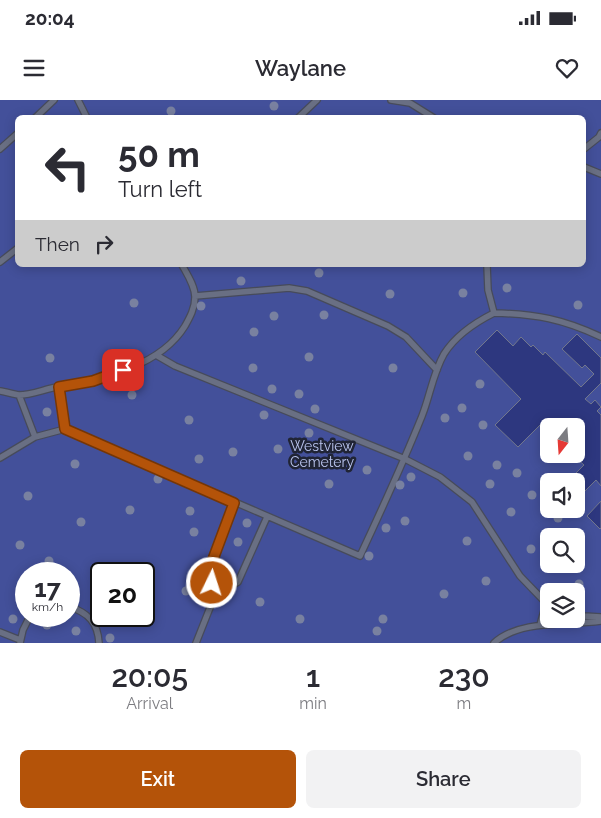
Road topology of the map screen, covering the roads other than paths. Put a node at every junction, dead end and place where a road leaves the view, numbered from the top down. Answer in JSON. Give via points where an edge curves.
{"nodes":[{"id":1,"x":54,"y":100,"type":"edge"},
{"id":2,"x":78,"y":100,"type":"edge"},
{"id":3,"x":317,"y":100,"type":"edge"},
{"id":4,"x":391,"y":100,"type":"edge"},
{"id":5,"x":37,"y":115,"type":"edge"},
{"id":6,"x":86,"y":115,"type":"edge"},
{"id":7,"x":301,"y":115,"type":"edge"},
{"id":8,"x":429,"y":115,"type":"edge"},
{"id":9,"x":601,"y":133,"type":"edge"},
{"id":10,"x":15,"y":136,"type":"edge"},
{"id":11,"x":586,"y":148,"type":"edge"},
{"id":12,"x":0,"y":149,"type":"edge"},
{"id":13,"x":586,"y":168,"type":"edge"},
{"id":14,"x":601,"y":174,"type":"edge"},
{"id":15,"x":15,"y":250,"type":"edge"},
{"id":16,"x":0,"y":262,"type":"edge"},
{"id":17,"x":183,"y":267,"type":"edge"},
{"id":18,"x":487,"y":267,"type":"edge"},
{"id":19,"x":195,"y":296,"type":"junction"},
{"id":20,"x":494,"y":313,"type":"junction"},
{"id":21,"x":601,"y":337,"type":"edge"},
{"id":22,"x":156,"y":355,"type":"junction"},
{"id":23,"x":438,"y":370,"type":"junction"},
{"id":24,"x":59,"y":387,"type":"junction"},
{"id":25,"x":0,"y":391,"type":"edge"},
{"id":26,"x":19,"y":395,"type":"junction"},
{"id":27,"x":65,"y":429,"type":"junction"},
{"id":28,"x":35,"y":437,"type":"junction"},
{"id":29,"x":0,"y":458,"type":"edge"},
{"id":30,"x":405,"y":458,"type":"junction"},
{"id":31,"x":234,"y":503,"type":"junction"},
{"id":32,"x":267,"y":517,"type":"junction"},
{"id":33,"x":215,"y":595,"type":"junction"},
{"id":34,"x":540,"y":596,"type":"edge"},
{"id":35,"x":80,"y":610,"type":"edge"},
{"id":36,"x":585,"y":616,"type":"edge"},
{"id":37,"x":601,"y":619,"type":"edge"},
{"id":38,"x":585,"y":623,"type":"edge"},
{"id":39,"x":540,"y":625,"type":"edge"},
{"id":40,"x":26,"y":627,"type":"edge"},
{"id":41,"x":0,"y":632,"type":"edge"},
{"id":42,"x":20,"y":641,"type":"edge"},
{"id":43,"x":99,"y":643,"type":"edge"},
{"id":44,"x":196,"y":643,"type":"edge"},
{"id":45,"x":494,"y":643,"type":"edge"}],
"edges":[{"from":1,"to":5,"type":"lane"},
{"from":2,"to":6,"type":"lane"},
{"from":3,"to":7,"type":"lane"},
{"from":4,"to":8,"type":"lane","via":[[410,103]]},
{"from":9,"to":11,"type":"lane"},
{"from":10,"to":12,"type":"lane"},
{"from":13,"to":14,"type":"lane"},
{"from":15,"to":16,"type":"lane"},
{"from":17,"to":19,"type":"lane"},
{"from":18,"to":20,"type":"lane","via":[[488,290]]},
{"from":19,"to":22,"type":"lane","via":[[194,309],[181,332]]},
{"from":19,"to":23,"type":"lane","via":[[288,288],[307,291],[388,326],[406,338]]},
{"from":20,"to":21,"type":"lane","via":[[533,315],[562,321]]},
{"from":20,"to":23,"type":"lane","via":[[465,330],[444,354]]},
{"from":22,"to":24,"type":"lane","via":[[93,381]]},
{"from":22,"to":30,"type":"lane","via":[[175,366]]},
{"from":23,"to":30,"type":"lane"},
{"from":24,"to":26,"type":"lane"},
{"from":24,"to":27,"type":"lane"},
{"from":25,"to":26,"type":"lane"},
{"from":26,"to":28,"type":"lane"},
{"from":27,"to":28,"type":"lane"},
{"from":27,"to":31,"type":"lane"},
{"from":28,"to":29,"type":"lane"},
{"from":30,"to":32,"type":"lane","via":[[360,556]]},
{"from":30,"to":34,"type":"lane","via":[[440,477],[472,502],[520,576]]},
{"from":31,"to":32,"type":"lane"},
{"from":31,"to":33,"type":"lane","via":[[209,570]]},
{"from":32,"to":33,"type":"lane","via":[[238,582]]},
{"from":33,"to":44,"type":"lane"},
{"from":35,"to":43,"type":"lane","via":[[98,632]]},
{"from":36,"to":37,"type":"lane"},
{"from":37,"to":38,"type":"lane"},
{"from":39,"to":45,"type":"lane","via":[[509,633]]},
{"from":40,"to":42,"type":"lane"},
{"from":41,"to":42,"type":"lane"}]}
